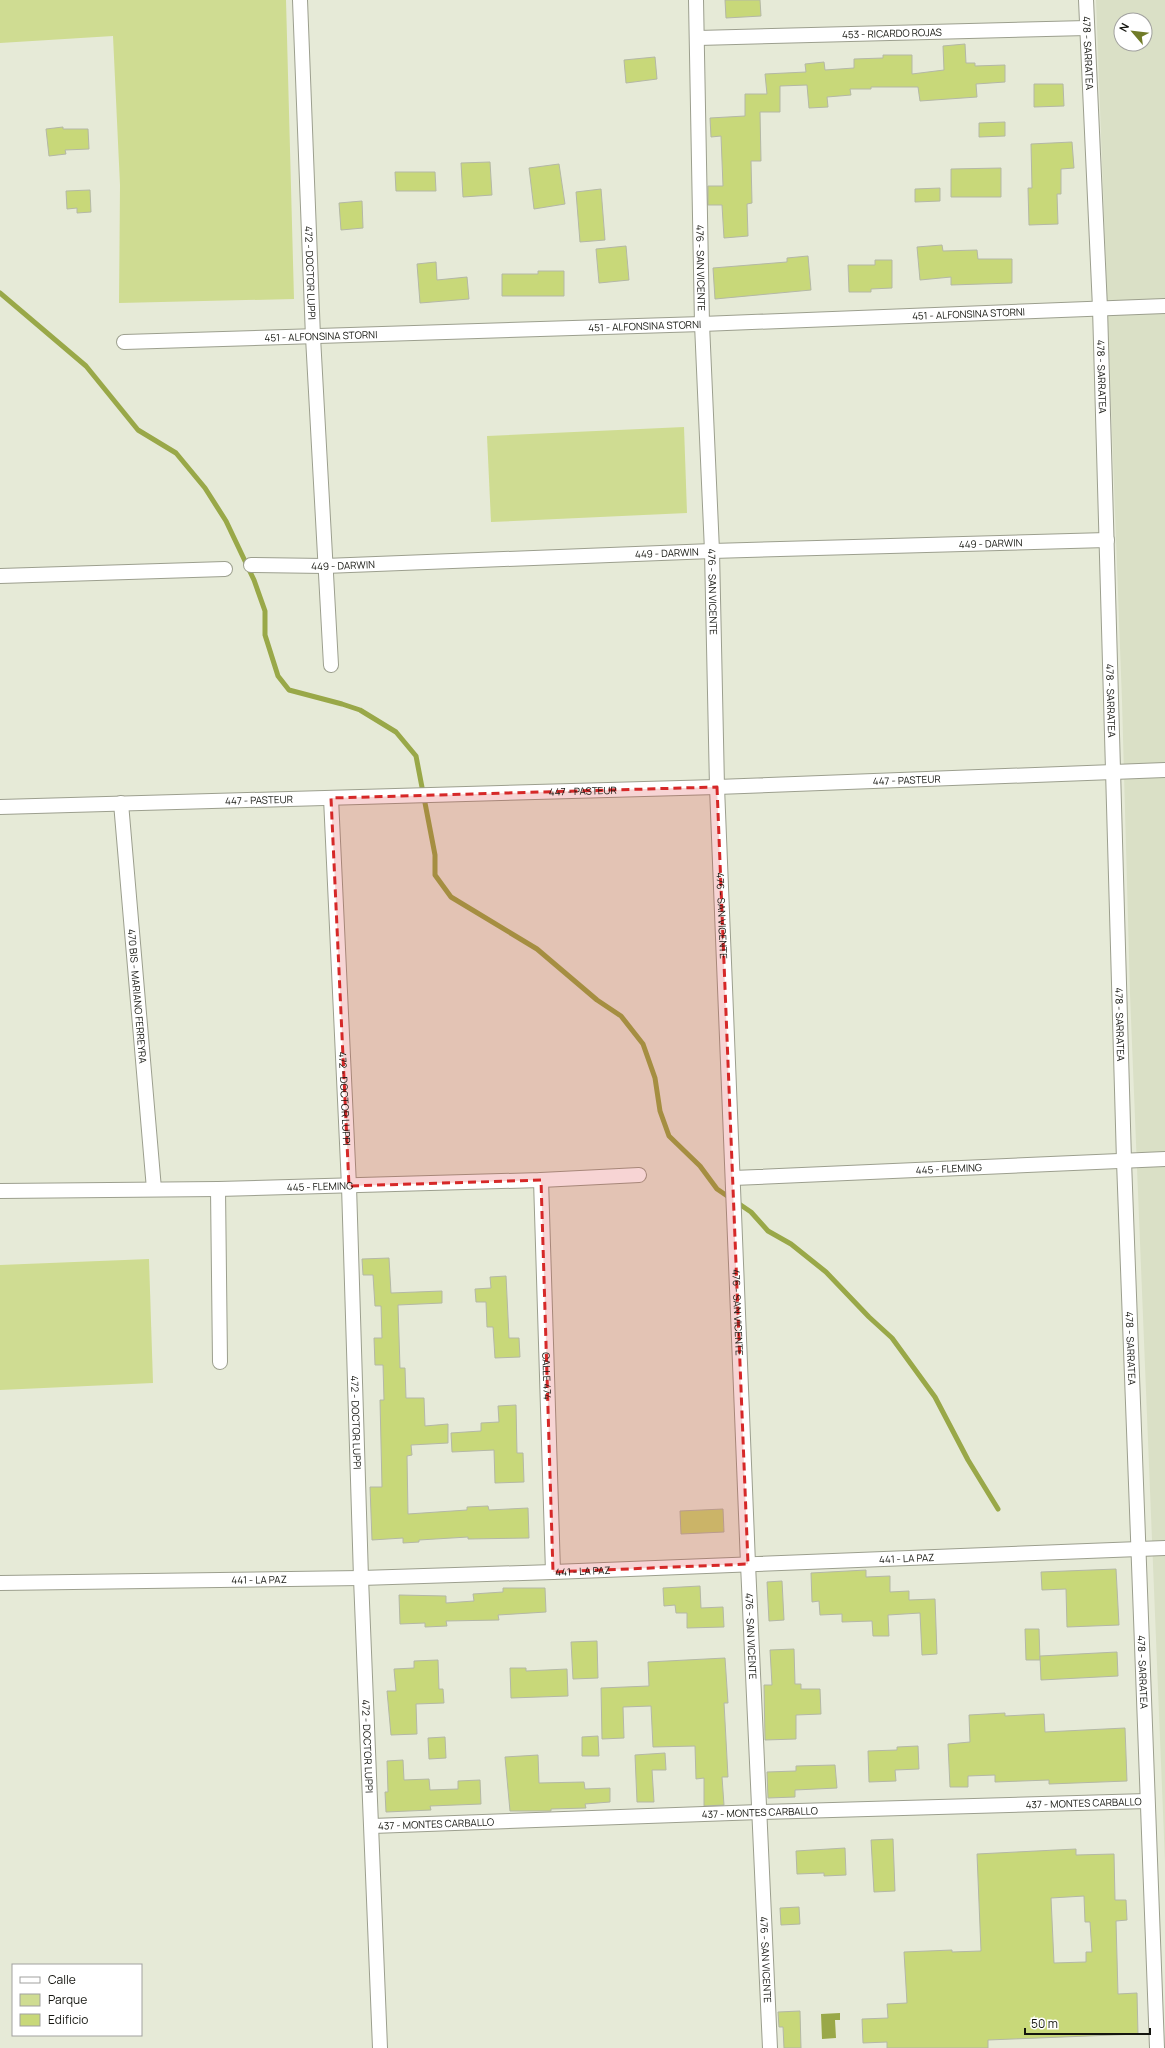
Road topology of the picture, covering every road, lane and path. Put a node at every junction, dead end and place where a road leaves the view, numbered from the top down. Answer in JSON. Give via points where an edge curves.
{"nodes":[{"id":1,"x":300,"y":0,"type":"edge"},
{"id":2,"x":696,"y":0,"type":"edge"},
{"id":3,"x":1086,"y":0,"type":"edge"},
{"id":4,"x":1087,"y":28,"type":"junction"},
{"id":5,"x":698,"y":38,"type":"junction"},
{"id":6,"x":1165,"y":306,"type":"edge"},
{"id":7,"x":1100,"y":308,"type":"junction"},
{"id":8,"x":702,"y":324,"type":"junction"},
{"id":9,"x":313,"y":337,"type":"junction"},
{"id":10,"x":124,"y":342,"type":"dead end"},
{"id":11,"x":1107,"y":540,"type":"junction"},
{"id":12,"x":712,"y":551,"type":"junction"},
{"id":13,"x":251,"y":565,"type":"dead end"},
{"id":14,"x":325,"y":566,"type":"junction"},
{"id":15,"x":225,"y":569,"type":"dead end"},
{"id":16,"x":0,"y":576,"type":"edge"},
{"id":17,"x":331,"y":665,"type":"dead end"},
{"id":18,"x":1165,"y":770,"type":"edge"},
{"id":19,"x":1113,"y":772,"type":"junction"},
{"id":20,"x":717,"y":787,"type":"junction"},
{"id":21,"x":331,"y":798,"type":"junction"},
{"id":22,"x":121,"y":803,"type":"junction"},
{"id":23,"x":0,"y":807,"type":"edge"},
{"id":24,"x":1165,"y":1159,"type":"edge"},
{"id":25,"x":1124,"y":1161,"type":"junction"},
{"id":26,"x":639,"y":1175,"type":"dead end"},
{"id":27,"x":541,"y":1180,"type":"junction"},
{"id":28,"x":733,"y":1180,"type":"junction"},
{"id":29,"x":349,"y":1186,"type":"junction"},
{"id":30,"x":154,"y":1189,"type":"junction"},
{"id":31,"x":218,"y":1189,"type":"junction"},
{"id":32,"x":0,"y":1191,"type":"edge"},
{"id":33,"x":220,"y":1362,"type":"dead end"},
{"id":34,"x":1138,"y":1548,"type":"junction"},
{"id":35,"x":1165,"y":1548,"type":"edge"},
{"id":36,"x":748,"y":1564,"type":"junction"},
{"id":37,"x":553,"y":1572,"type":"junction"},
{"id":38,"x":361,"y":1578,"type":"junction"},
{"id":39,"x":0,"y":1583,"type":"edge"},
{"id":40,"x":1147,"y":1801,"type":"junction"},
{"id":41,"x":760,"y":1812,"type":"junction"},
{"id":42,"x":372,"y":1826,"type":"junction"},
{"id":43,"x":380,"y":2048,"type":"edge"},
{"id":44,"x":770,"y":2048,"type":"edge"},
{"id":45,"x":1157,"y":2048,"type":"edge"}],
"edges":[{"from":1,"to":9,"type":"street","name":"472 - DOCTOR LUPPI"},
{"from":2,"to":5,"type":"street","name":"476 - SAN VICENTE"},
{"from":3,"to":4,"type":"street","name":"478 - SARRATEA"},
{"from":4,"to":5,"type":"street","name":"453 - RICARDO ROJAS"},
{"from":4,"to":7,"type":"street","name":"478 - SARRATEA"},
{"from":5,"to":8,"type":"street","name":"476 - SAN VICENTE"},
{"from":6,"to":7,"type":"street","name":"451 - ALFONSINA STORNI"},
{"from":7,"to":8,"type":"street","name":"451 - ALFONSINA STORNI"},
{"from":7,"to":11,"type":"street","name":"478 - SARRATEA"},
{"from":8,"to":9,"type":"street","name":"451 - ALFONSINA STORNI"},
{"from":8,"to":12,"type":"street","name":"476 - SAN VICENTE"},
{"from":9,"to":10,"type":"street","name":"451 - ALFONSINA STORNI"},
{"from":9,"to":14,"type":"street","name":"472 - DOCTOR LUPPI"},
{"from":11,"to":12,"type":"street","name":"449 - DARWIN"},
{"from":11,"to":19,"type":"street","name":"478 - SARRATEA"},
{"from":12,"to":14,"type":"street","name":"449 - DARWIN"},
{"from":12,"to":20,"type":"street","name":"476 - SAN VICENTE"},
{"from":13,"to":14,"type":"street","name":"449 - DARWIN"},
{"from":14,"to":17,"type":"street","name":"472 - DOCTOR LUPPI"},
{"from":15,"to":16,"type":"street"},
{"from":18,"to":19,"type":"street","name":"447 - PASTEUR"},
{"from":19,"to":20,"type":"street","name":"447 - PASTEUR"},
{"from":19,"to":25,"type":"street","name":"478 - SARRATEA"},
{"from":20,"to":21,"type":"street","name":"447 - PASTEUR"},
{"from":20,"to":28,"type":"street","name":"476 - SAN VICENTE"},
{"from":21,"to":22,"type":"street","name":"447 - PASTEUR"},
{"from":21,"to":29,"type":"street","name":"472 - DOCTOR LUPPI"},
{"from":22,"to":23,"type":"street","name":"447 - PASTEUR"},
{"from":22,"to":30,"type":"street","name":"470 BIS - MARIANO FERREYRA"},
{"from":24,"to":25,"type":"street","name":"445 - FLEMING"},
{"from":25,"to":28,"type":"street","name":"445 - FLEMING"},
{"from":25,"to":34,"type":"street","name":"478 - SARRATEA"},
{"from":26,"to":27,"type":"street","name":"445 - FLEMING"},
{"from":27,"to":29,"type":"street","name":"445 - FLEMING"},
{"from":27,"to":37,"type":"street","name":"CALLE 474"},
{"from":28,"to":36,"type":"street","name":"476 - SAN VICENTE"},
{"from":29,"to":31,"type":"street","name":"445 - FLEMING"},
{"from":29,"to":38,"type":"street","name":"472 - DOCTOR LUPPI"},
{"from":30,"to":31,"type":"street","name":"445 - FLEMING"},
{"from":30,"to":32,"type":"street","name":"445 - FLEMING"},
{"from":31,"to":33,"type":"street"},
{"from":34,"to":35,"type":"street","name":"441 - LA PAZ"},
{"from":34,"to":36,"type":"street","name":"441 - LA PAZ"},
{"from":34,"to":40,"type":"street","name":"478 - SARRATEA"},
{"from":36,"to":37,"type":"street","name":"441 - LA PAZ"},
{"from":36,"to":41,"type":"street","name":"476 - SAN VICENTE"},
{"from":37,"to":38,"type":"street","name":"441 - LA PAZ"},
{"from":38,"to":39,"type":"street","name":"441 - LA PAZ"},
{"from":38,"to":42,"type":"street","name":"472 - DOCTOR LUPPI"},
{"from":40,"to":41,"type":"street","name":"437 - MONTES CARBALLO"},
{"from":40,"to":45,"type":"street","name":"478 - SARRATEA"},
{"from":41,"to":42,"type":"street","name":"437 - MONTES CARBALLO"},
{"from":41,"to":44,"type":"street","name":"476 - SAN VICENTE"},
{"from":42,"to":43,"type":"street","name":"472 - DOCTOR LUPPI"}]}
